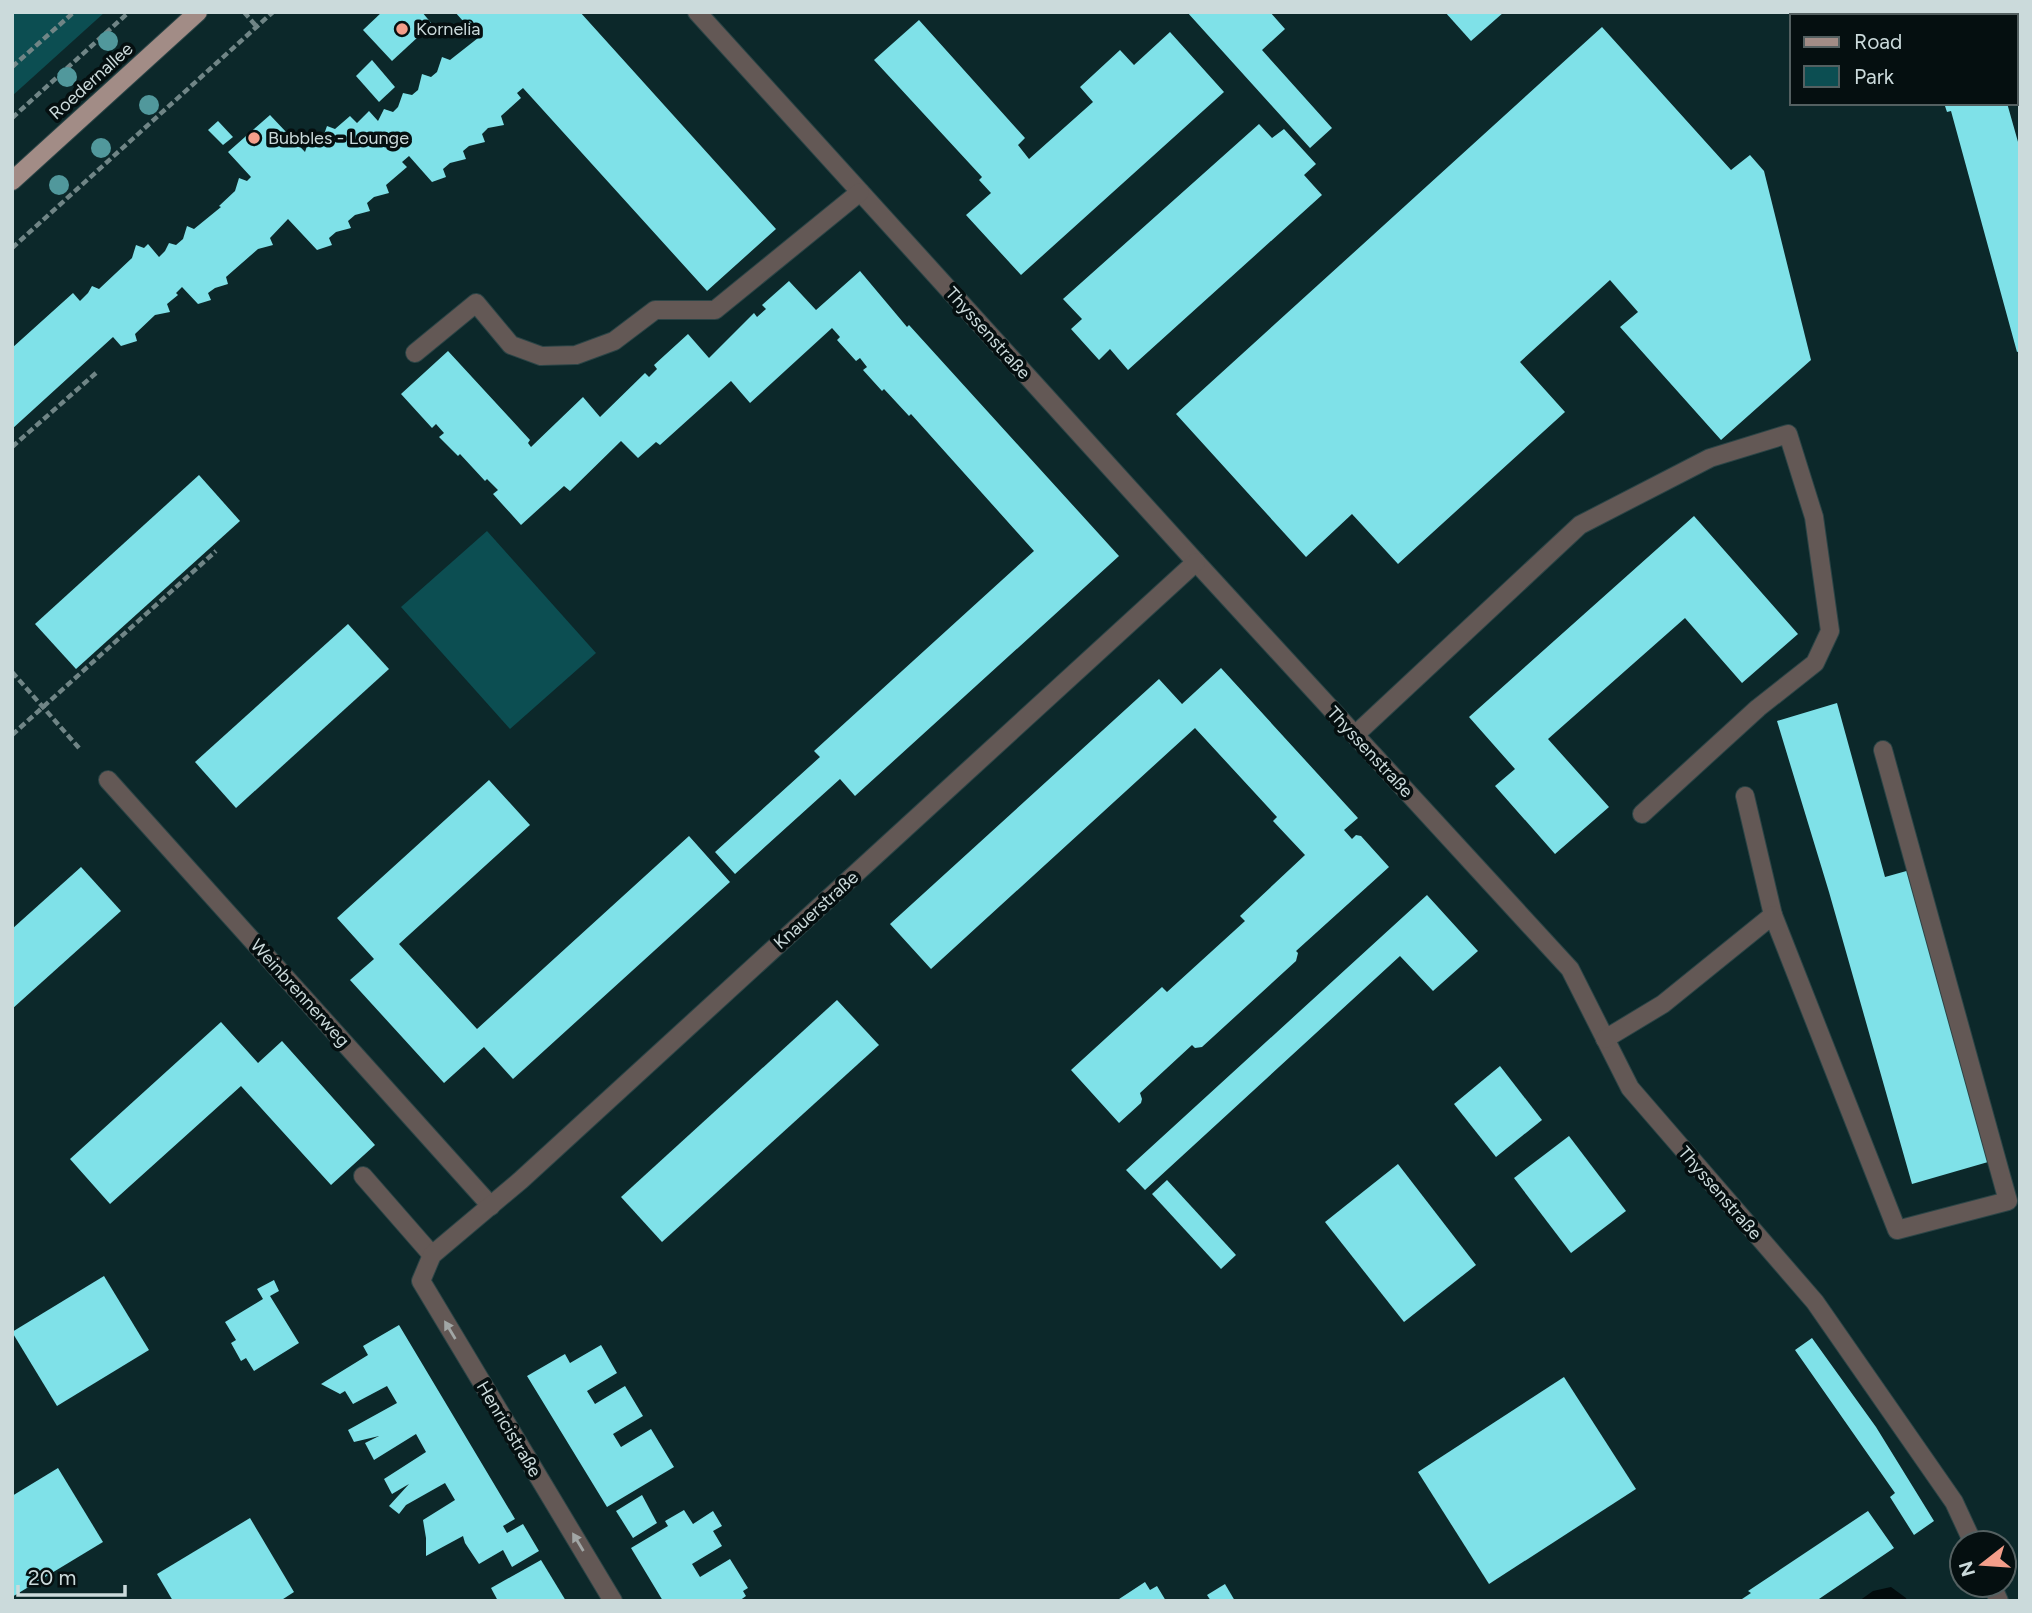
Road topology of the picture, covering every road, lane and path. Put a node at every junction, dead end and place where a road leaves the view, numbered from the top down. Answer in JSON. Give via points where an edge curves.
{"nodes":[{"id":1,"x":74,"y":12,"type":"edge"},
{"id":2,"x":129,"y":12,"type":"edge"},
{"id":3,"x":198,"y":12,"type":"edge"},
{"id":4,"x":244,"y":12,"type":"edge"},
{"id":5,"x":273,"y":12,"type":"edge"},
{"id":6,"x":697,"y":12,"type":"edge"},
{"id":7,"x":257,"y":27,"type":"junction"},
{"id":8,"x":12,"y":67,"type":"edge"},
{"id":9,"x":12,"y":118,"type":"edge"},
{"id":10,"x":12,"y":181,"type":"edge"},
{"id":11,"x":859,"y":192,"type":"junction"},
{"id":12,"x":12,"y":248,"type":"edge"},
{"id":13,"x":415,"y":354,"type":"dead end"},
{"id":14,"x":96,"y":373,"type":"dead end"},
{"id":15,"x":12,"y":447,"type":"edge"},
{"id":16,"x":216,"y":551,"type":"dead end"},
{"id":17,"x":1196,"y":562,"type":"junction"},
{"id":18,"x":12,"y":672,"type":"edge"},
{"id":19,"x":43,"y":707,"type":"junction"},
{"id":20,"x":12,"y":735,"type":"edge"},
{"id":21,"x":1355,"y":735,"type":"junction"},
{"id":22,"x":79,"y":748,"type":"dead end"},
{"id":23,"x":1883,"y":750,"type":"dead end"},
{"id":24,"x":108,"y":779,"type":"dead end"},
{"id":25,"x":1745,"y":796,"type":"dead end"},
{"id":26,"x":1642,"y":814,"type":"dead end"},
{"id":27,"x":1773,"y":915,"type":"junction"},
{"id":28,"x":1605,"y":1039,"type":"junction"},
{"id":29,"x":363,"y":1176,"type":"dead end"},
{"id":30,"x":491,"y":1206,"type":"junction"},
{"id":31,"x":432,"y":1255,"type":"junction"},
{"id":32,"x":1967,"y":1529,"type":"edge"},
{"id":33,"x":613,"y":1601,"type":"edge"}],
"edges":[{"from":1,"to":8,"type":"path"},
{"from":2,"to":9,"type":"path"},
{"from":3,"to":10,"type":"main road","name":"Roedernallee"},
{"from":4,"to":7,"type":"path"},
{"from":5,"to":7,"type":"path"},
{"from":6,"to":11,"type":"street","name":"Thyssenstraße"},
{"from":7,"to":12,"type":"path"},
{"from":11,"to":13,"type":"street","via":[[715,310],[655,310],[614,341],[576,355],[541,356],[511,345],[476,303]]},
{"from":11,"to":17,"type":"street","name":"Thyssenstraße"},
{"from":14,"to":15,"type":"path"},
{"from":16,"to":19,"type":"path"},
{"from":17,"to":21,"type":"street","name":"Thyssenstraße"},
{"from":17,"to":30,"type":"street","name":"Knauerstraße"},
{"from":18,"to":19,"type":"path"},
{"from":19,"to":20,"type":"path"},
{"from":19,"to":22,"type":"path"},
{"from":21,"to":26,"type":"street","via":[[1580,525],[1710,458],[1788,434],[1814,517],[1830,631],[1815,663],[1758,708]]},
{"from":21,"to":28,"type":"street","name":"Thyssenstraße","via":[[1570,969]]},
{"from":23,"to":27,"type":"street","via":[[2008,1201],[1896,1230]]},
{"from":24,"to":30,"type":"street","name":"Weinbrennerweg"},
{"from":25,"to":27,"type":"street"},
{"from":27,"to":28,"type":"street","via":[[1663,1004]]},
{"from":28,"to":32,"type":"street","name":"Thyssenstraße","via":[[1630,1088],[1815,1302],[1954,1502]]},
{"from":29,"to":31,"type":"street"},
{"from":30,"to":31,"type":"street","name":"Knauerstraße"},
{"from":33,"to":31,"type":"street","name":"Henricistraße","one_way":true,"via":[[421,1281]]}]}
